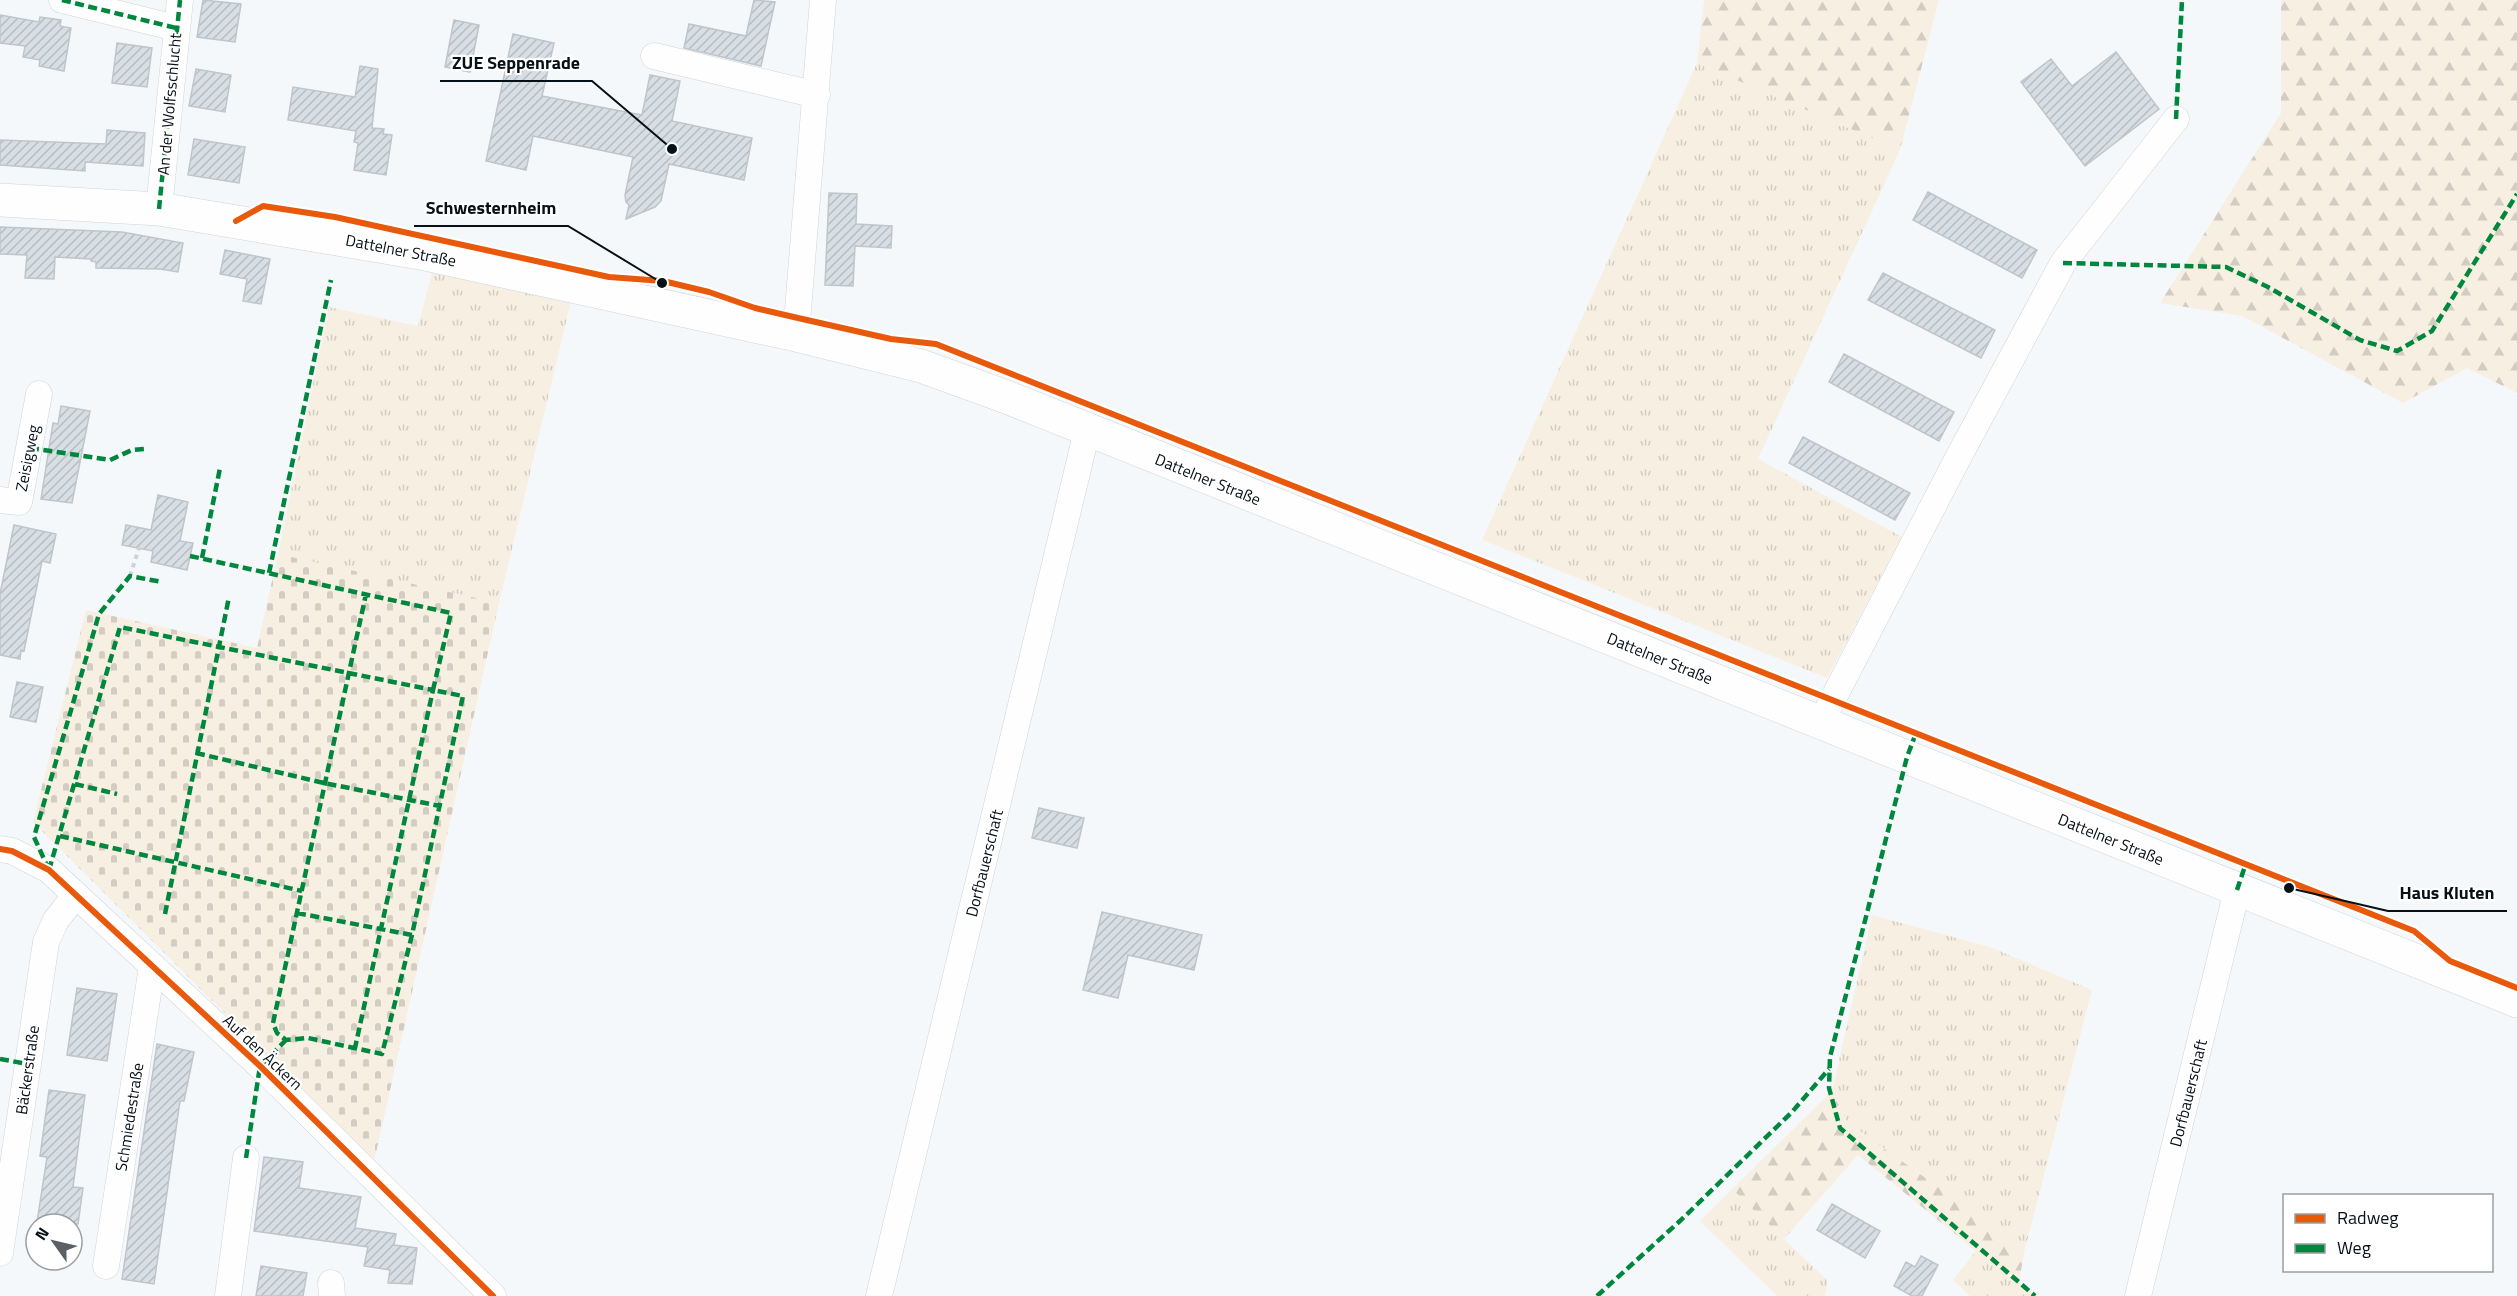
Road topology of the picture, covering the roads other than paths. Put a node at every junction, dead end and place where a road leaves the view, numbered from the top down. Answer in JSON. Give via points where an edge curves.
{"nodes":[{"id":1,"x":62,"y":0,"type":"edge"},
{"id":2,"x":180,"y":0,"type":"edge"},
{"id":3,"x":823,"y":0,"type":"edge"},
{"id":4,"x":176,"y":28,"type":"junction"},
{"id":5,"x":654,"y":56,"type":"dead end"},
{"id":6,"x":817,"y":95,"type":"junction"},
{"id":7,"x":2176,"y":119,"type":"dead end"},
{"id":8,"x":0,"y":200,"type":"edge"},
{"id":9,"x":159,"y":209,"type":"junction"},
{"id":10,"x":796,"y":335,"type":"junction"},
{"id":11,"x":39,"y":394,"type":"dead end"},
{"id":12,"x":1087,"y":431,"type":"junction"},
{"id":13,"x":0,"y":500,"type":"edge"},
{"id":14,"x":1821,"y":722,"type":"junction"},
{"id":15,"x":0,"y":849,"type":"edge"},
{"id":16,"x":2237,"y":890,"type":"junction"},
{"id":17,"x":75,"y":896,"type":"junction"},
{"id":18,"x":152,"y":968,"type":"junction"},
{"id":19,"x":2517,"y":1001,"type":"edge"},
{"id":20,"x":246,"y":1158,"type":"dead end"},
{"id":21,"x":0,"y":1253,"type":"edge"},
{"id":22,"x":106,"y":1266,"type":"dead end"},
{"id":23,"x":228,"y":1296,"type":"edge"},
{"id":24,"x":493,"y":1296,"type":"edge"},
{"id":25,"x":879,"y":1296,"type":"edge"},
{"id":26,"x":2138,"y":1296,"type":"edge"}],
"edges":[{"from":1,"to":4,"type":"street"},
{"from":2,"to":4,"type":"street","name":"An der Wolfsschlucht"},
{"from":3,"to":6,"type":"street"},
{"from":4,"to":9,"type":"street","name":"An der Wolfsschlucht"},
{"from":5,"to":6,"type":"street"},
{"from":6,"to":10,"type":"street"},
{"from":7,"to":14,"type":"street","via":[[2063,262]]},
{"from":8,"to":9,"type":"main road","name":"Dattelner Straße"},
{"from":9,"to":10,"type":"main road","name":"Dattelner Straße","via":[[420,253]]},
{"from":10,"to":12,"type":"main road","name":"Dattelner Straße","via":[[921,366]]},
{"from":11,"to":13,"type":"street","name":"Zeisigweg","via":[[19,502]]},
{"from":12,"to":14,"type":"main road","name":"Dattelner Straße"},
{"from":12,"to":25,"type":"street","name":"Dorfbauerschaft"},
{"from":14,"to":16,"type":"main road","name":"Dattelner Straße"},
{"from":15,"to":17,"type":"street","name":"Auf den Äckern","via":[[49,870]]},
{"from":16,"to":19,"type":"main road","name":"Dattelner Straße"},
{"from":16,"to":26,"type":"street","name":"Dorfbauerschaft"},
{"from":17,"to":18,"type":"street","name":"Auf den Äckern"},
{"from":17,"to":21,"type":"street","name":"Bäckerstraße","via":[[56,920],[46,942]]},
{"from":18,"to":22,"type":"street","name":"Schmiedestraße"},
{"from":18,"to":24,"type":"street","name":"Auf den Äckern","via":[[260,1066]]},
{"from":20,"to":23,"type":"street"}]}
